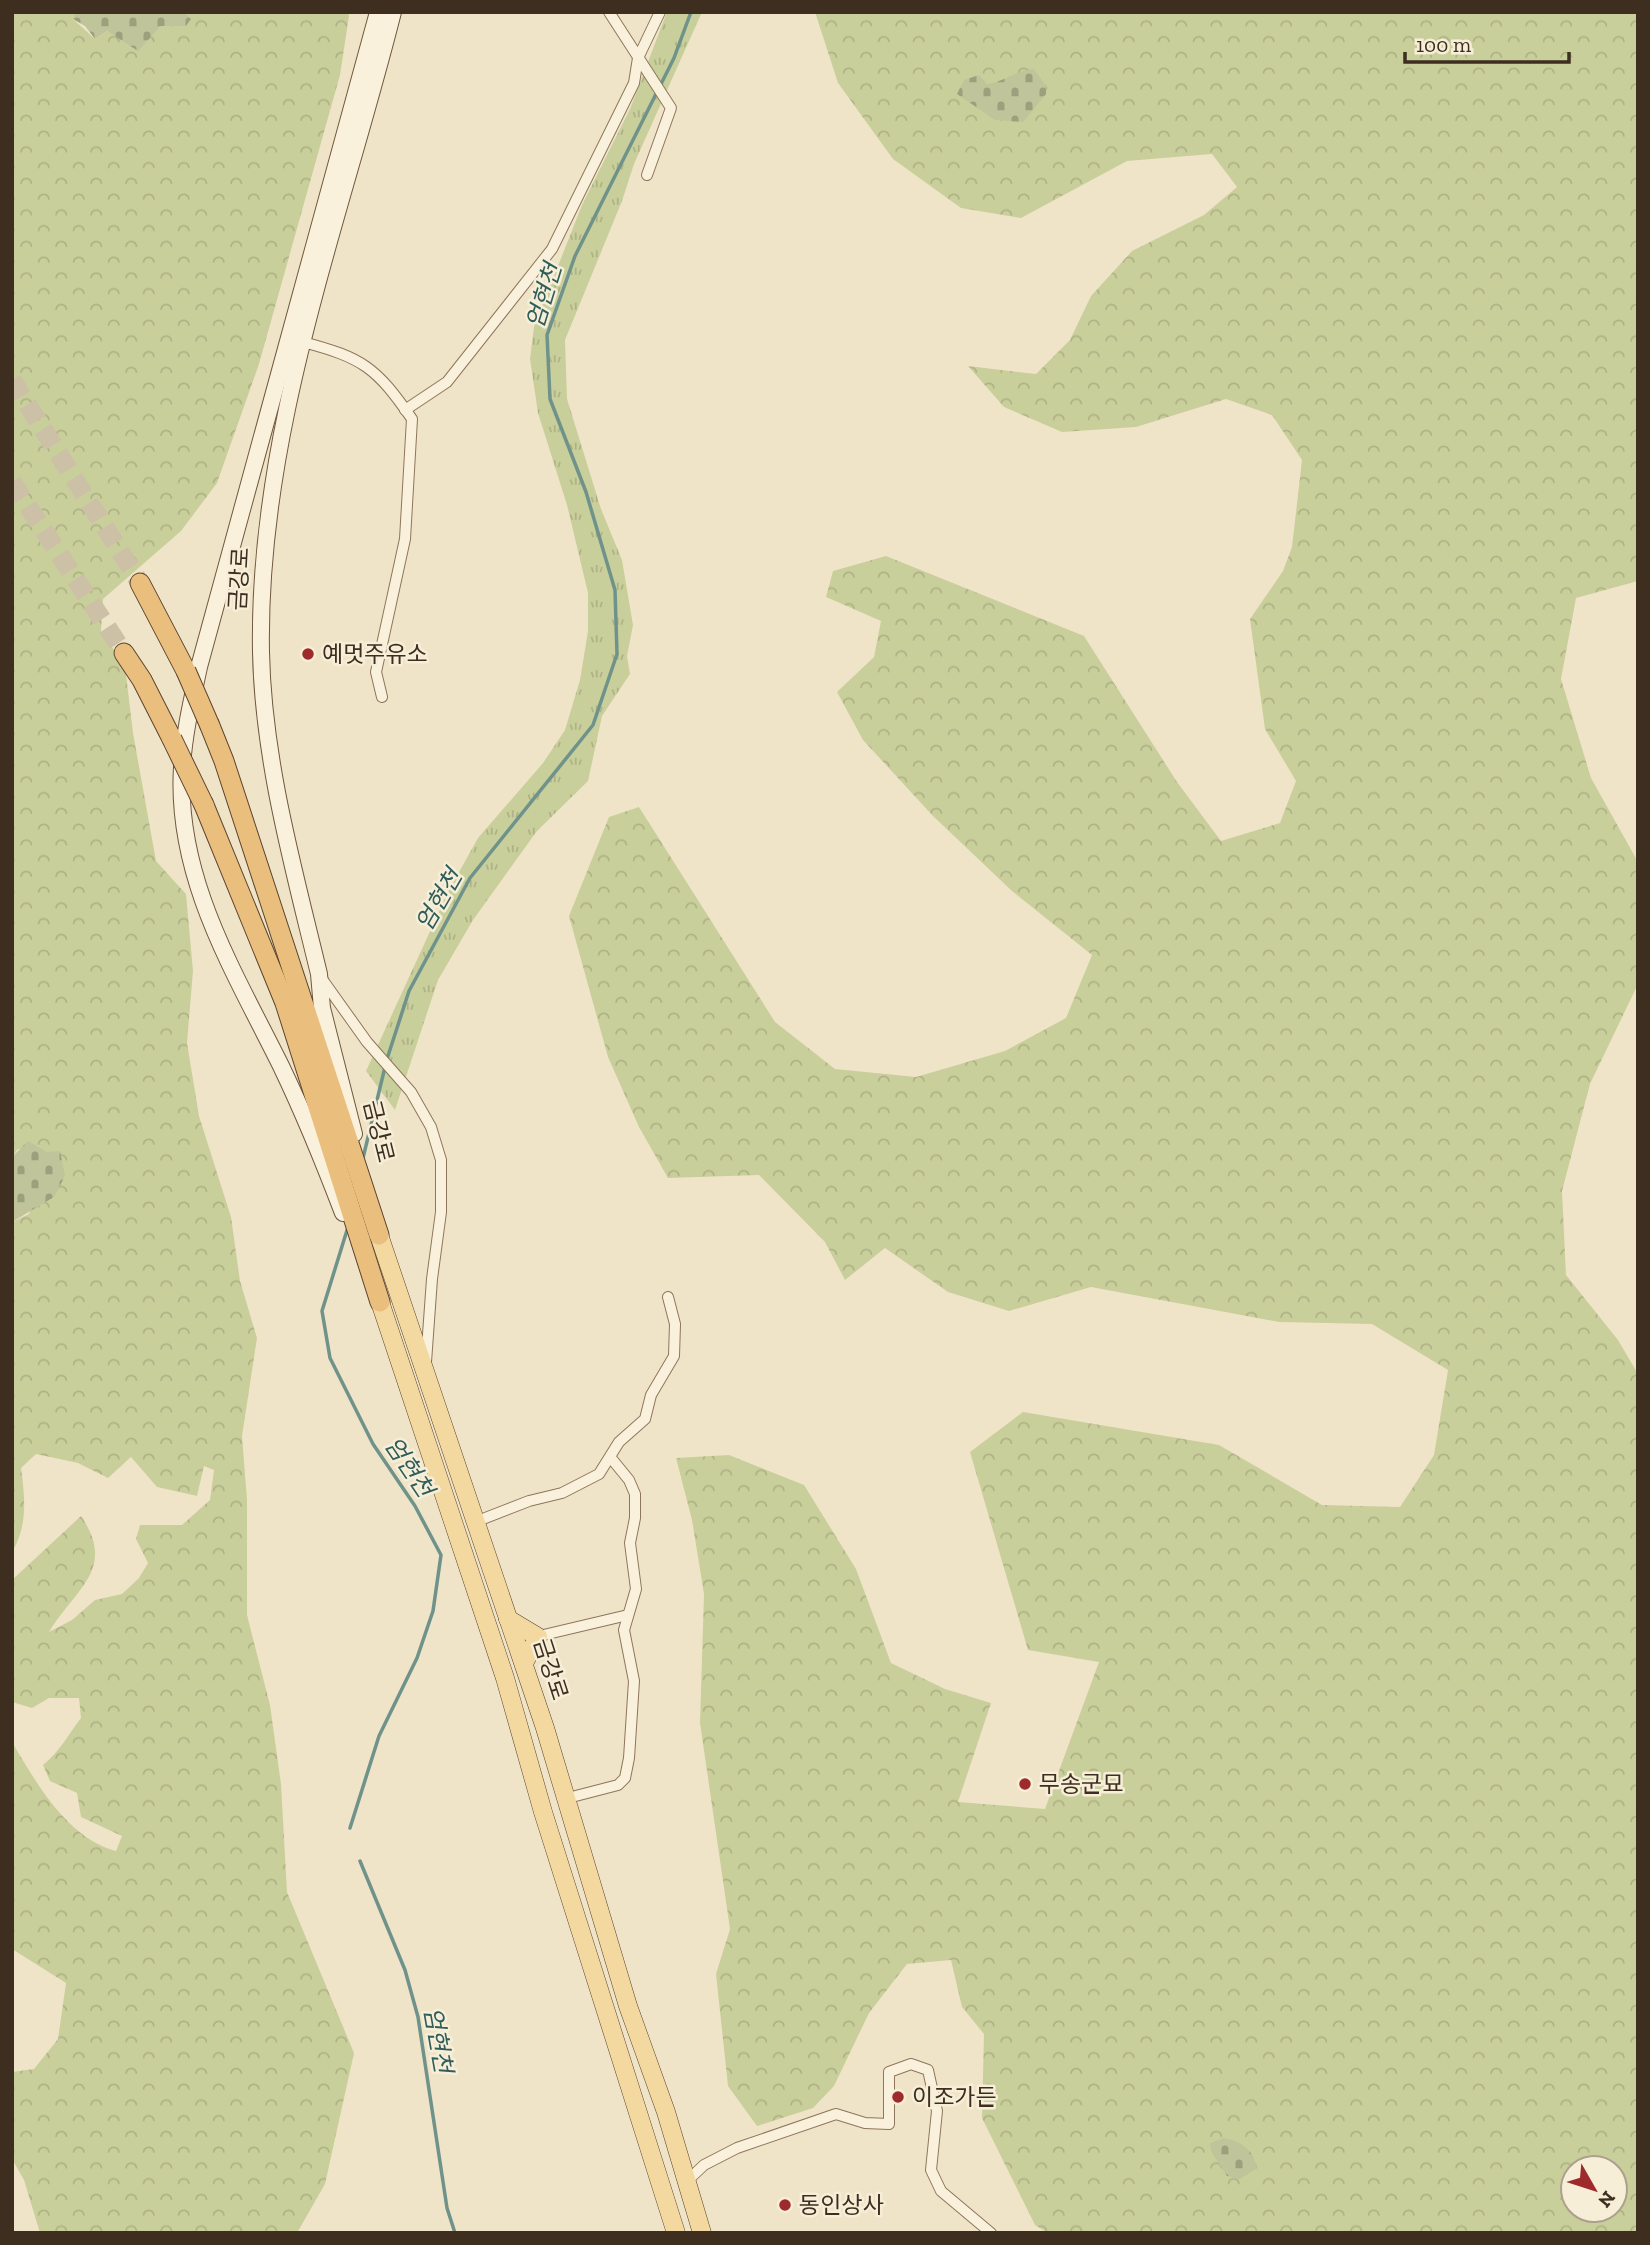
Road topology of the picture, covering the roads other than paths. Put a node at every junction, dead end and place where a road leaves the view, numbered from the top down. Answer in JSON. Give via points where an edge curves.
{"nodes":[{"id":1,"x":378,"y":12,"type":"edge"},
{"id":2,"x":393,"y":12,"type":"edge"},
{"id":3,"x":609,"y":12,"type":"edge"},
{"id":4,"x":660,"y":12,"type":"edge"},
{"id":5,"x":638,"y":58,"type":"junction"},
{"id":6,"x":647,"y":175,"type":"dead end"},
{"id":7,"x":303,"y":342,"type":"junction"},
{"id":8,"x":405,"y":410,"type":"junction"},
{"id":9,"x":140,"y":583,"type":"tunnel mouth"},
{"id":10,"x":124,"y":653,"type":"tunnel mouth"},
{"id":11,"x":382,"y":697,"type":"dead end"},
{"id":12,"x":319,"y":974,"type":"junction"},
{"id":13,"x":341,"y":1106,"type":"junction"},
{"id":14,"x":330,"y":1161,"type":"junction"},
{"id":15,"x":379,"y":1235,"type":"joint"},
{"id":16,"x":375,"y":1291,"type":"joint"},
{"id":17,"x":668,"y":1297,"type":"dead end"},
{"id":18,"x":425,"y":1375,"type":"junction"},
{"id":19,"x":611,"y":1458,"type":"junction"},
{"id":20,"x":475,"y":1522,"type":"junction"},
{"id":21,"x":628,"y":1615,"type":"junction"},
{"id":22,"x":508,"y":1619,"type":"junction"},
{"id":23,"x":538,"y":1637,"type":"junction"},
{"id":24,"x":516,"y":1639,"type":"junction"},
{"id":25,"x":492,"y":1645,"type":"junction"},
{"id":26,"x":524,"y":1663,"type":"junction"},
{"id":27,"x":564,"y":1799,"type":"junction"},
{"id":28,"x":687,"y":2181,"type":"junction"},
{"id":29,"x":676,"y":2233,"type":"edge"},
{"id":30,"x":702,"y":2233,"type":"edge"},
{"id":31,"x":991,"y":2233,"type":"edge"}],
"edges":[{"from":1,"to":14,"type":"main road","via":[[198,667],[182,768],[190,856],[201,897],[218,942]]},
{"from":2,"to":7,"type":"main road","name":"금강로"},
{"from":3,"to":5,"type":"street"},
{"from":4,"to":5,"type":"street"},
{"from":5,"to":6,"type":"street","via":[[671,108]]},
{"from":5,"to":8,"type":"street","via":[[634,83],[552,249],[447,382]]},
{"from":7,"to":8,"type":"street","via":[[349,354],[368,365]]},
{"from":7,"to":12,"type":"main road","name":"금강로","via":[[267,529],[261,653],[276,778]]},
{"from":8,"to":11,"type":"street","via":[[412,419],[411,470],[405,539],[376,672]]},
{"from":9,"to":13,"type":"highway","bridge":true,"via":[[186,671],[224,761]]},
{"from":10,"to":14,"type":"highway","bridge":true,"via":[[204,804],[260,934]]},
{"from":12,"to":13,"type":"main road","name":"금강로"},
{"from":12,"to":18,"type":"street","via":[[370,1046],[411,1092],[441,1160],[441,1212]]},
{"from":13,"to":15,"type":"highway"},
{"from":14,"to":16,"type":"highway"},
{"from":15,"to":18,"type":"main road","name":"금강로"},
{"from":16,"to":25,"type":"main road","name":"금강로"},
{"from":17,"to":19,"type":"street","via":[[675,1324],[674,1356],[651,1395],[645,1419],[619,1441]]},
{"from":18,"to":20,"type":"main road","name":"금강로"},
{"from":19,"to":20,"type":"street","via":[[599,1474],[562,1493]]},
{"from":19,"to":21,"type":"street","via":[[635,1494],[631,1543],[636,1589]]},
{"from":20,"to":22,"type":"main road","name":"금강로"},
{"from":21,"to":23,"type":"street"},
{"from":21,"to":27,"type":"street","via":[[624,1630],[634,1681],[625,1778],[618,1785]]},
{"from":22,"to":23,"type":"main road"},
{"from":22,"to":24,"type":"main road","name":"금강로"},
{"from":23,"to":24,"type":"street"},
{"from":23,"to":26,"type":"main road"},
{"from":24,"to":25,"type":"street"},
{"from":24,"to":26,"type":"main road","name":"금강로"},
{"from":25,"to":29,"type":"main road","name":"금강로"},
{"from":26,"to":27,"type":"main road","name":"금강로"},
{"from":27,"to":28,"type":"main road","name":"금강로"},
{"from":28,"to":30,"type":"main road","name":"금강로"},
{"from":28,"to":31,"type":"street","via":[[704,2165],[737,2148],[836,2114],[889,2124],[889,2073],[911,2064],[928,2070],[937,2111],[930,2170],[941,2191]]}]}
